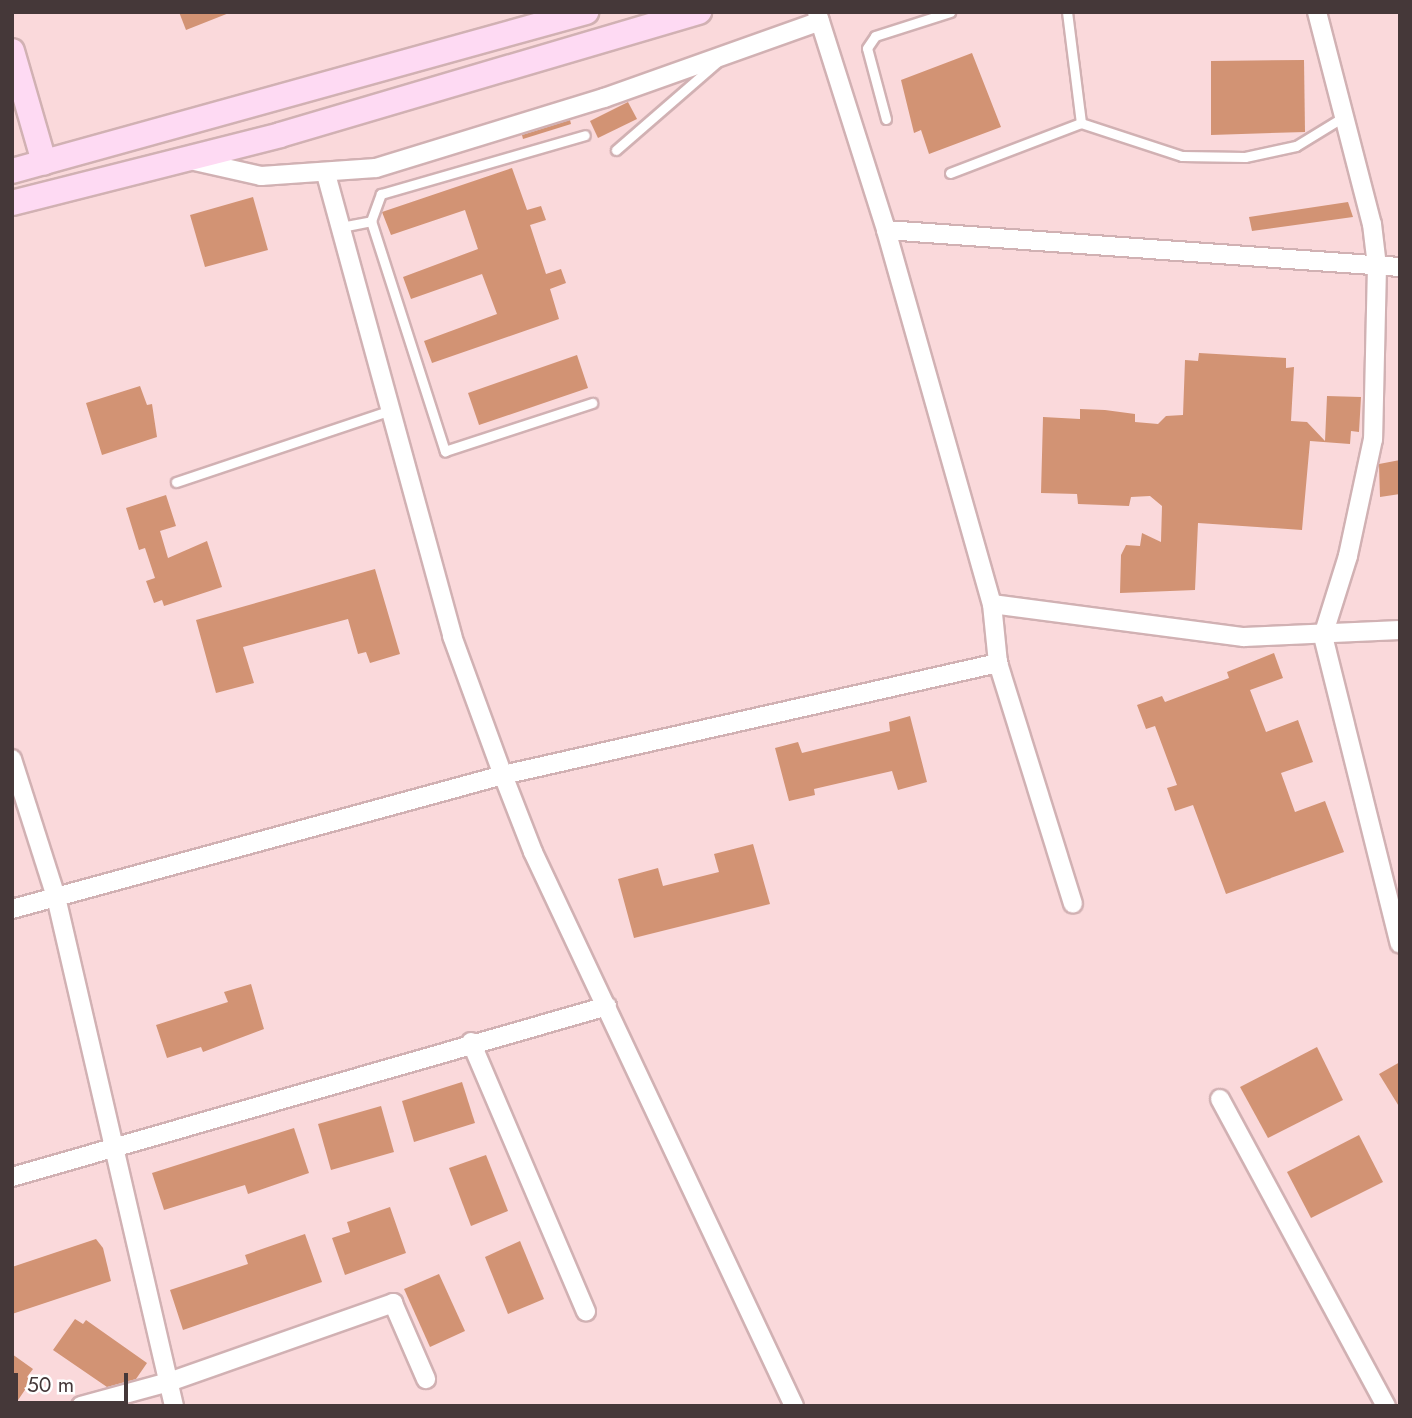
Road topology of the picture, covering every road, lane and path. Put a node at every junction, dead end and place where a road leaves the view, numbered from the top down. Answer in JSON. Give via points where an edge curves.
{"nodes":[{"id":1,"x":586,"y":12,"type":"edge"},
{"id":2,"x":699,"y":12,"type":"edge"},
{"id":3,"x":950,"y":12,"type":"edge"},
{"id":4,"x":1068,"y":12,"type":"edge"},
{"id":5,"x":1317,"y":12,"type":"edge"},
{"id":6,"x":555,"y":16,"type":"edge"},
{"id":7,"x":819,"y":16,"type":"edge"},
{"id":8,"x":12,"y":51,"type":"edge"},
{"id":9,"x":728,"y":53,"type":"junction"},
{"id":10,"x":1345,"y":116,"type":"junction"},
{"id":11,"x":886,"y":119,"type":"dead end"},
{"id":12,"x":1080,"y":123,"type":"junction"},
{"id":13,"x":585,"y":135,"type":"dead end"},
{"id":14,"x":616,"y":150,"type":"dead end"},
{"id":15,"x":187,"y":159,"type":"junction"},
{"id":16,"x":44,"y":162,"type":"junction"},
{"id":17,"x":12,"y":171,"type":"edge"},
{"id":18,"x":950,"y":173,"type":"dead end"},
{"id":19,"x":326,"y":174,"type":"junction"},
{"id":20,"x":12,"y":203,"type":"edge"},
{"id":21,"x":371,"y":221,"type":"junction"},
{"id":22,"x":341,"y":227,"type":"junction"},
{"id":23,"x":886,"y":230,"type":"junction"},
{"id":24,"x":1377,"y":266,"type":"junction"},
{"id":25,"x":1400,"y":267,"type":"edge"},
{"id":26,"x":592,"y":403,"type":"dead end"},
{"id":27,"x":393,"y":409,"type":"junction"},
{"id":28,"x":176,"y":482,"type":"dead end"},
{"id":29,"x":992,"y":604,"type":"junction"},
{"id":30,"x":1400,"y":630,"type":"edge"},
{"id":31,"x":1324,"y":636,"type":"junction"},
{"id":32,"x":998,"y":663,"type":"junction"},
{"id":33,"x":12,"y":759,"type":"edge"},
{"id":34,"x":503,"y":775,"type":"junction"},
{"id":35,"x":56,"y":897,"type":"junction"},
{"id":36,"x":1073,"y":904,"type":"dead end"},
{"id":37,"x":12,"y":909,"type":"edge"},
{"id":38,"x":1400,"y":944,"type":"edge"},
{"id":39,"x":607,"y":1006,"type":"junction"},
{"id":40,"x":471,"y":1042,"type":"junction"},
{"id":41,"x":1220,"y":1099,"type":"dead end"},
{"id":42,"x":113,"y":1147,"type":"junction"},
{"id":43,"x":12,"y":1177,"type":"edge"},
{"id":44,"x":586,"y":1311,"type":"dead end"},
{"id":45,"x":426,"y":1379,"type":"dead end"},
{"id":46,"x":169,"y":1382,"type":"junction"},
{"id":47,"x":81,"y":1406,"type":"edge"},
{"id":48,"x":174,"y":1406,"type":"edge"},
{"id":49,"x":794,"y":1406,"type":"edge"},
{"id":50,"x":1386,"y":1406,"type":"edge"}],
"edges":[{"from":1,"to":6,"type":"main road"},
{"from":2,"to":15,"type":"main road"},
{"from":3,"to":11,"type":"lane","via":[[874,36],[867,48]]},
{"from":4,"to":12,"type":"lane"},
{"from":5,"to":10,"type":"street"},
{"from":6,"to":16,"type":"main road"},
{"from":7,"to":9,"type":"street"},
{"from":7,"to":23,"type":"street"},
{"from":8,"to":16,"type":"main road"},
{"from":9,"to":14,"type":"lane"},
{"from":9,"to":19,"type":"street","via":[[604,98],[376,168]]},
{"from":10,"to":12,"type":"lane","via":[[1296,146],[1222,158],[1182,156]]},
{"from":10,"to":24,"type":"street","via":[[1373,225]]},
{"from":12,"to":18,"type":"lane"},
{"from":13,"to":21,"type":"lane","via":[[381,194]]},
{"from":15,"to":19,"type":"street","via":[[261,176]]},
{"from":15,"to":20,"type":"main road"},
{"from":16,"to":17,"type":"main road"},
{"from":19,"to":22,"type":"street"},
{"from":21,"to":22,"type":"lane"},
{"from":21,"to":26,"type":"lane","via":[[445,451]]},
{"from":22,"to":27,"type":"street"},
{"from":23,"to":24,"type":"street"},
{"from":23,"to":29,"type":"street"},
{"from":24,"to":25,"type":"street"},
{"from":24,"to":31,"type":"street","via":[[1373,439],[1348,556]]},
{"from":27,"to":28,"type":"lane"},
{"from":27,"to":34,"type":"street","via":[[452,636]]},
{"from":29,"to":31,"type":"street","via":[[1244,637]]},
{"from":29,"to":32,"type":"street"},
{"from":30,"to":31,"type":"street"},
{"from":31,"to":38,"type":"street"},
{"from":32,"to":34,"type":"street"},
{"from":32,"to":36,"type":"street"},
{"from":33,"to":35,"type":"street"},
{"from":34,"to":35,"type":"street"},
{"from":34,"to":39,"type":"street","via":[[533,852]]},
{"from":35,"to":37,"type":"street"},
{"from":35,"to":42,"type":"street"},
{"from":39,"to":40,"type":"street"},
{"from":39,"to":49,"type":"street"},
{"from":40,"to":42,"type":"street"},
{"from":40,"to":44,"type":"street"},
{"from":41,"to":50,"type":"street"},
{"from":42,"to":43,"type":"street"},
{"from":42,"to":46,"type":"street"},
{"from":45,"to":46,"type":"street","via":[[393,1303]]},
{"from":46,"to":47,"type":"street"},
{"from":46,"to":48,"type":"street"}]}
